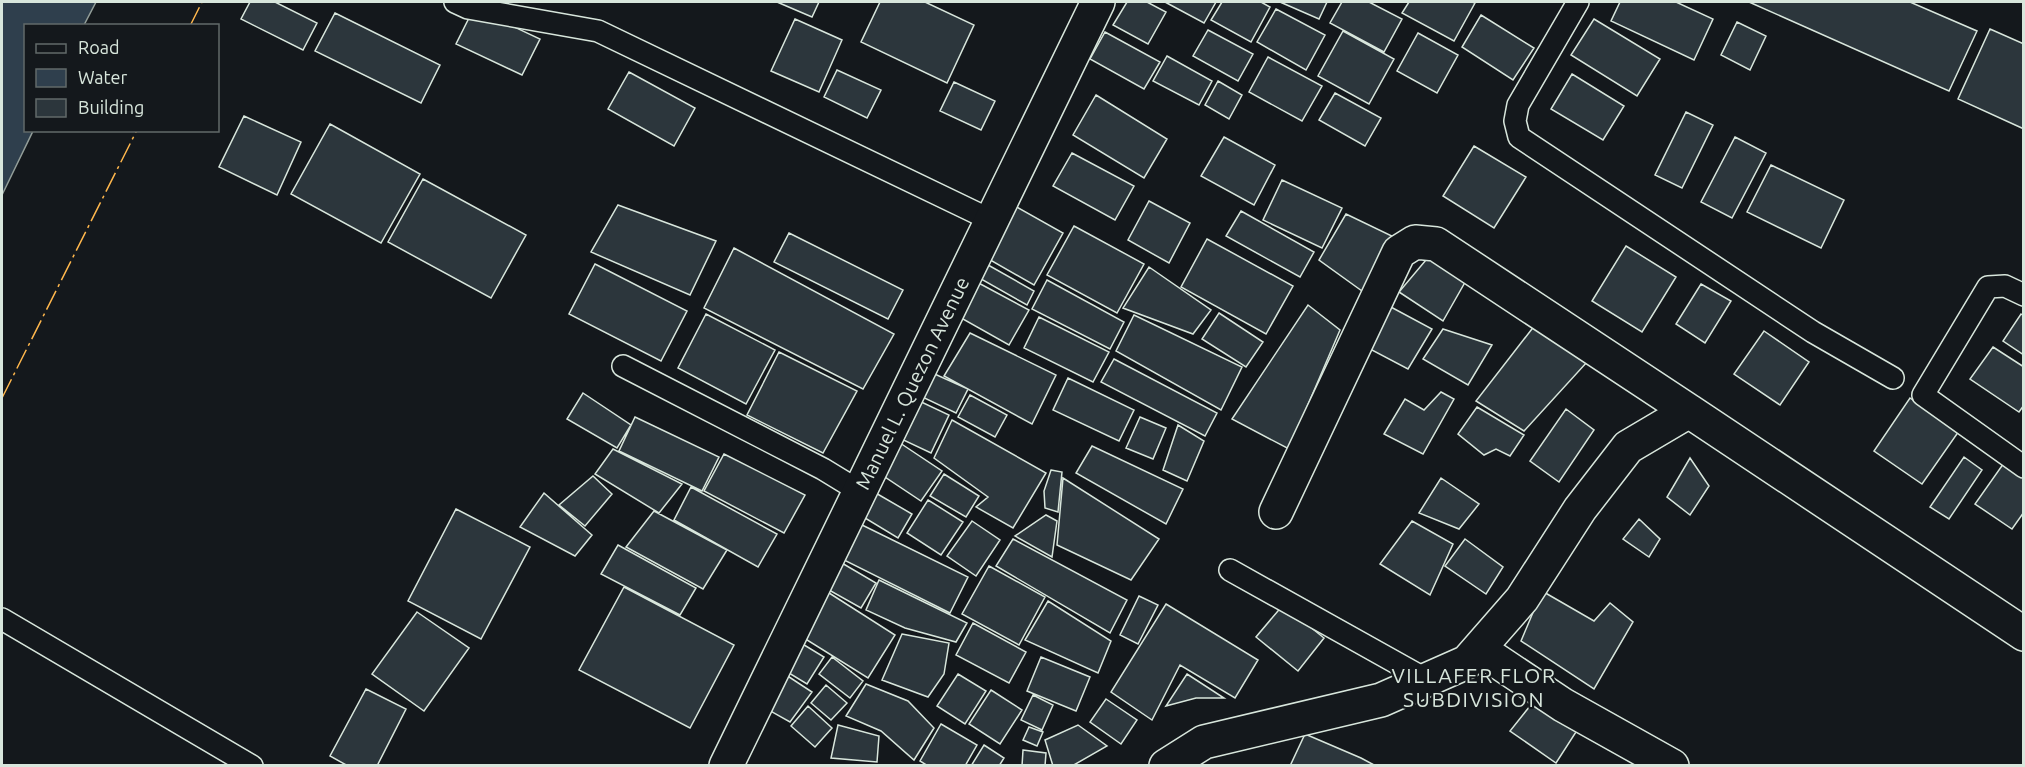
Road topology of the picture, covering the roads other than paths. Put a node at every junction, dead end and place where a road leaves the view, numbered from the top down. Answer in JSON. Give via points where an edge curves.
{"nodes":[{"id":1,"x":455,"y":2,"type":"edge"},
{"id":2,"x":1098,"y":2,"type":"edge"},
{"id":3,"x":1578,"y":2,"type":"edge"},
{"id":4,"x":991,"y":220,"type":"junction"},
{"id":5,"x":2024,"y":295,"type":"edge"},
{"id":6,"x":623,"y":366,"type":"dead end"},
{"id":7,"x":1893,"y":378,"type":"dead end"},
{"id":8,"x":1689,"y":411,"type":"junction"},
{"id":9,"x":2024,"y":467,"type":"edge"},
{"id":10,"x":859,"y":491,"type":"junction"},
{"id":11,"x":1276,"y":512,"type":"dead end"},
{"id":12,"x":1230,"y":570,"type":"dead end"},
{"id":13,"x":2,"y":619,"type":"edge"},
{"id":14,"x":2024,"y":634,"type":"edge"},
{"id":15,"x":1479,"y":650,"type":"junction"},
{"id":16,"x":1427,"y":680,"type":"junction"},
{"id":17,"x":252,"y":765,"type":"edge"},
{"id":18,"x":726,"y":765,"type":"edge"},
{"id":19,"x":1166,"y":765,"type":"edge"},
{"id":20,"x":1672,"y":765,"type":"edge"}],
"edges":[{"from":1,"to":4,"type":"lane","via":[[468,8],[598,31]]},
{"from":2,"to":4,"type":"street","name":"Manuel L. Quezon Avenue"},
{"from":3,"to":7,"type":"lane","via":[[1518,105],[1515,121],[1519,137],[1813,332]]},
{"from":4,"to":10,"type":"street","name":"Manuel L. Quezon Avenue"},
{"from":5,"to":9,"type":"lane","via":[[2005,286],[1988,287],[1923,395]]},
{"from":6,"to":10,"type":"lane"},
{"from":8,"to":11,"type":"street","via":[[1436,244],[1415,242],[1399,252]]},
{"from":8,"to":14,"type":"street"},
{"from":8,"to":15,"type":"street","via":[[1628,447],[1580,509],[1522,599]]},
{"from":10,"to":18,"type":"street","name":"Manuel L. Quezon Avenue"},
{"from":12,"to":16,"type":"lane"},
{"from":13,"to":17,"type":"lane"},
{"from":15,"to":16,"type":"street","via":[[1467,662]]},
{"from":15,"to":20,"type":"street","via":[[1563,705]]},
{"from":16,"to":19,"type":"street","via":[[1381,700],[1204,742]]}]}
